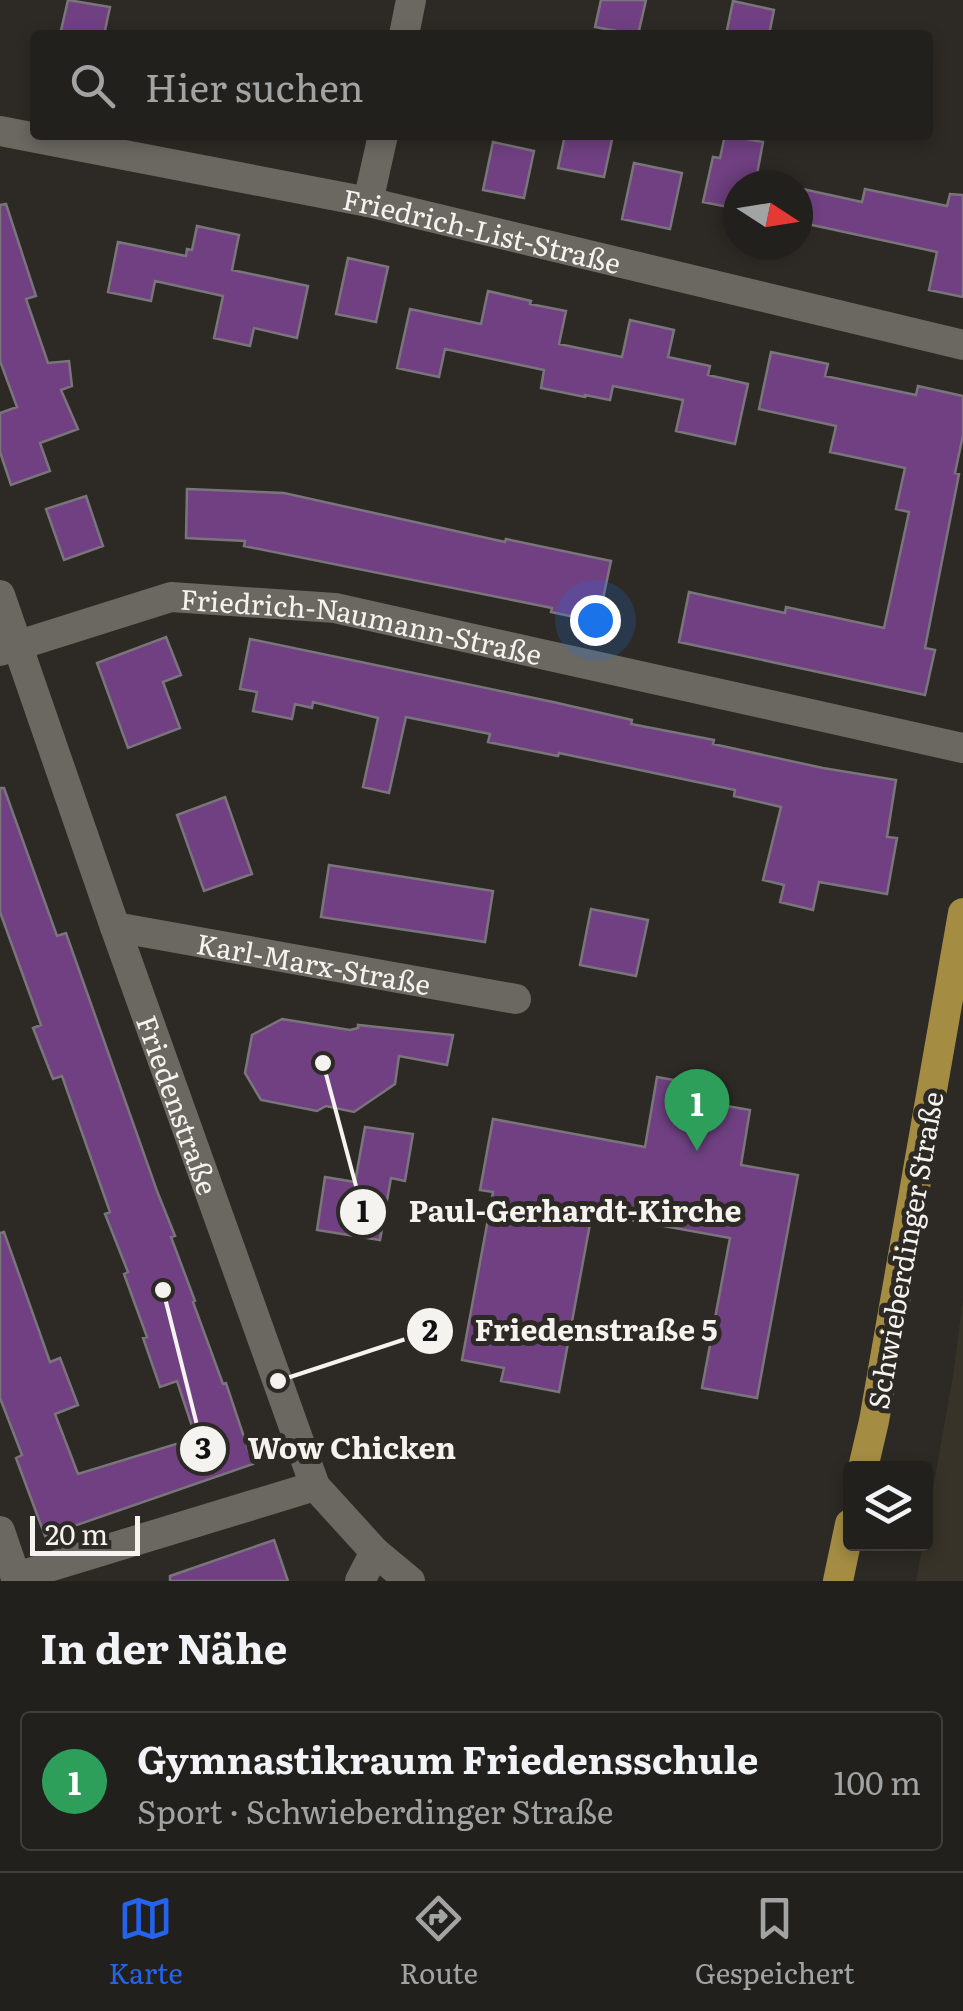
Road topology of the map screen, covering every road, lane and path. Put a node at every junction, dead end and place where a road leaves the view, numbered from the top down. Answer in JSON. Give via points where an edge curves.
{"nodes":[{"id":1,"x":411,"y":0,"type":"edge"},
{"id":2,"x":405,"y":30,"type":"edge"},
{"id":3,"x":0,"y":130,"type":"edge"},
{"id":4,"x":30,"y":136,"type":"edge"},
{"id":5,"x":51,"y":140,"type":"edge"},
{"id":6,"x":382,"y":140,"type":"edge"},
{"id":7,"x":368,"y":202,"type":"junction"},
{"id":8,"x":963,"y":345,"type":"edge"},
{"id":9,"x":0,"y":595,"type":"edge"},
{"id":10,"x":9,"y":648,"type":"edge"},
{"id":11,"x":963,"y":748,"type":"edge"},
{"id":12,"x":963,"y":914,"type":"edge"},
{"id":13,"x":115,"y":927,"type":"junction"},
{"id":14,"x":516,"y":999,"type":"dead end"},
{"id":15,"x":865,"y":1461,"type":"edge"},
{"id":16,"x":315,"y":1486,"type":"junction"},
{"id":17,"x":0,"y":1531,"type":"edge"},
{"id":18,"x":844,"y":1551,"type":"edge"},
{"id":19,"x":375,"y":1552,"type":"junction"},
{"id":20,"x":16,"y":1579,"type":"edge"},
{"id":21,"x":360,"y":1581,"type":"edge"},
{"id":22,"x":410,"y":1581,"type":"edge"},
{"id":23,"x":838,"y":1581,"type":"edge"}],
"edges":[{"from":1,"to":2,"type":"street"},
{"from":3,"to":4,"type":"street","name":"Friedrich-List-Straße"},
{"from":5,"to":7,"type":"street","name":"Friedrich-List-Straße"},
{"from":6,"to":7,"type":"street"},
{"from":7,"to":8,"type":"street","name":"Friedrich-List-Straße"},
{"from":9,"to":10,"type":"street","name":"Friedenstraße"},
{"from":10,"to":11,"type":"street","name":"Friedrich-Naumann-Straße","via":[[170,598],[334,608]]},
{"from":10,"to":13,"type":"street","name":"Friedenstraße"},
{"from":12,"to":15,"type":"main road","name":"Schwieberdinger Straße"},
{"from":13,"to":14,"type":"street","name":"Karl-Marx-Straße"},
{"from":13,"to":16,"type":"street","name":"Friedenstraße"},
{"from":16,"to":19,"type":"street","name":"Friedenstraße"},
{"from":16,"to":20,"type":"street"},
{"from":17,"to":20,"type":"street"},
{"from":18,"to":23,"type":"main road"},
{"from":19,"to":21,"type":"street"},
{"from":19,"to":22,"type":"street","name":"Friedenstraße"}]}
